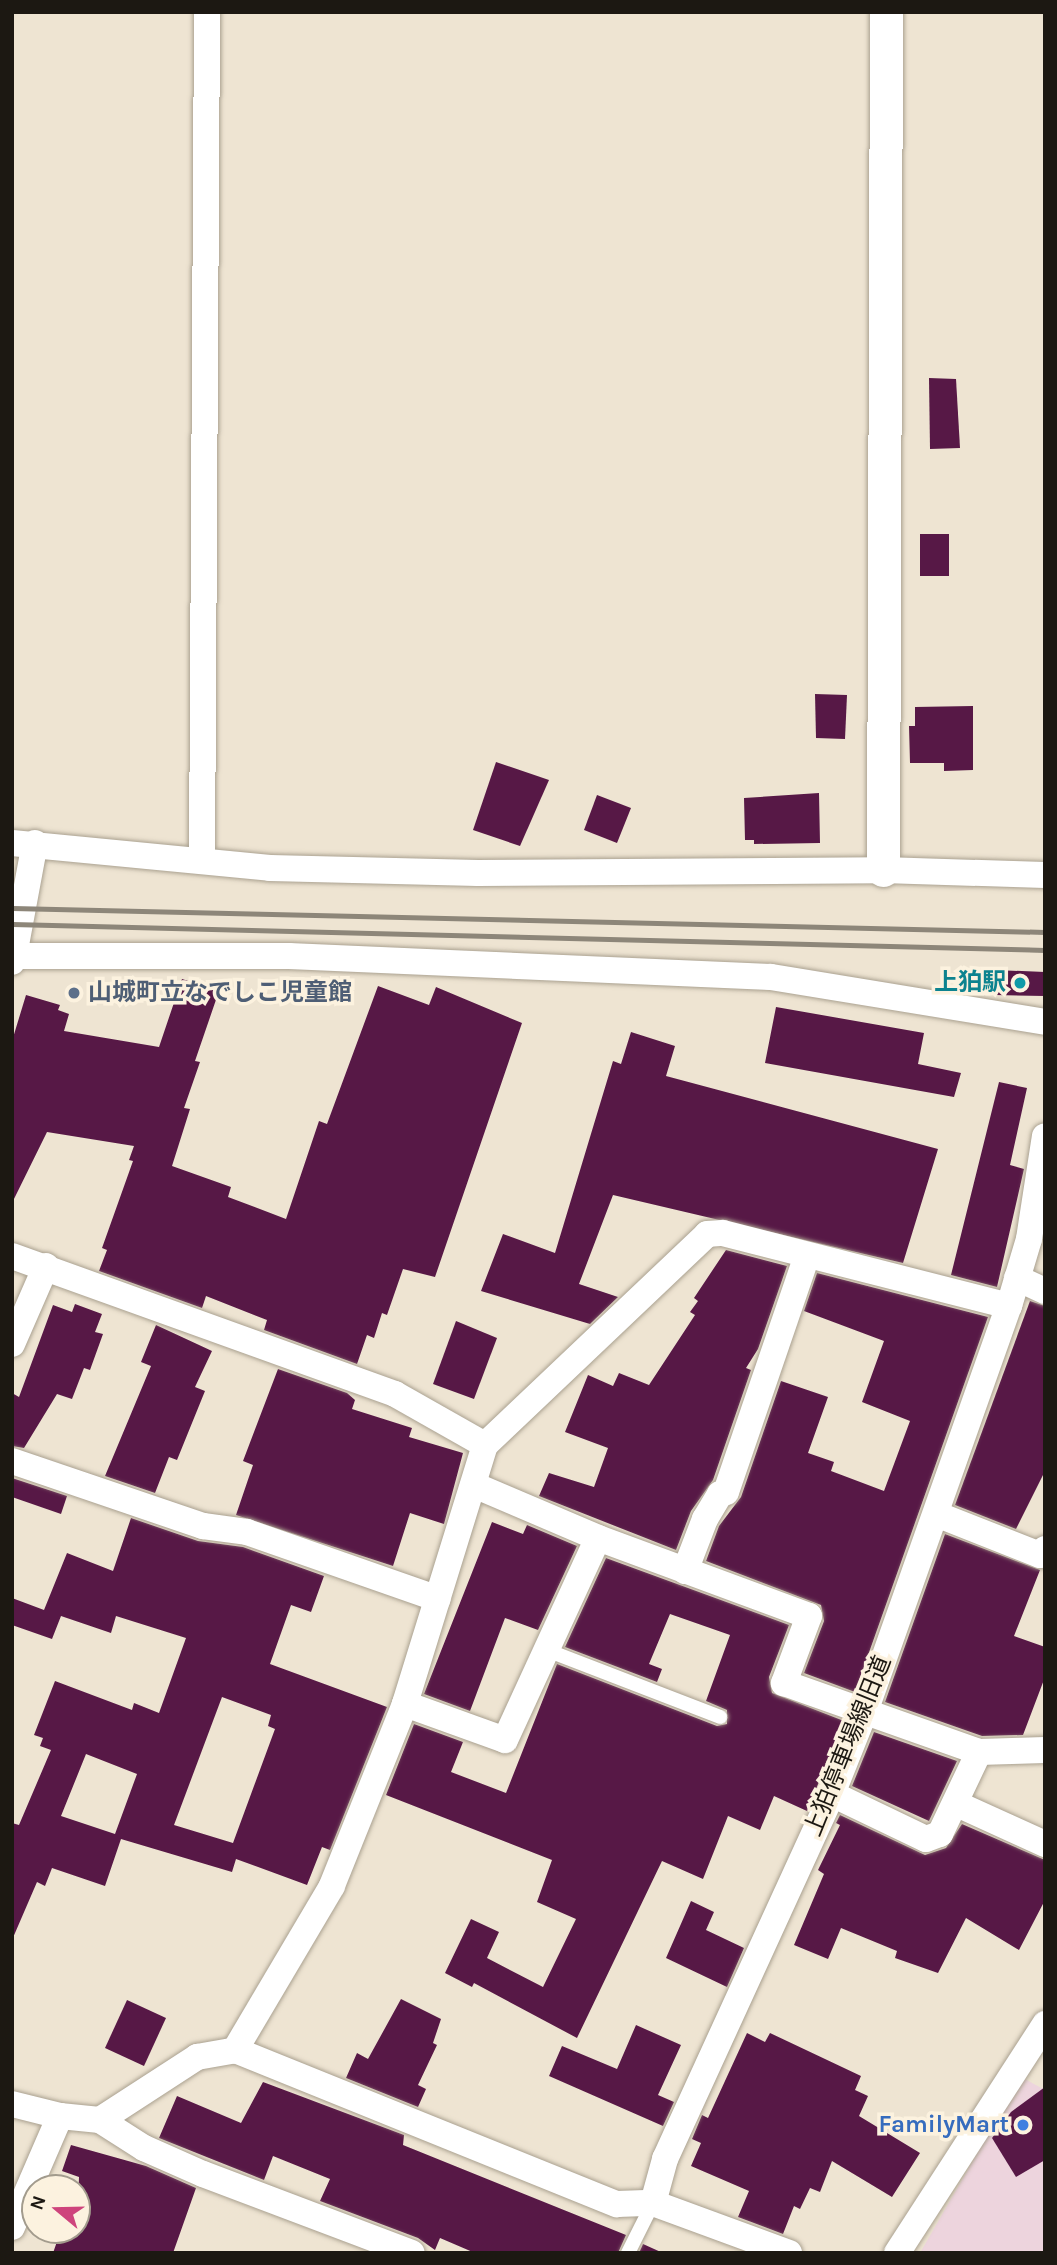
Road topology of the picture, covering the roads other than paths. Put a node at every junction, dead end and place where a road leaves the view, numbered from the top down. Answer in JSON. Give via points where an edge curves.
{"nodes":[{"id":1,"x":207,"y":12,"type":"edge"},
{"id":2,"x":886,"y":12,"type":"edge"},
{"id":3,"x":24,"y":843,"type":"edge"},
{"id":4,"x":202,"y":858,"type":"junction"},
{"id":5,"x":883,"y":870,"type":"junction"},
{"id":6,"x":1045,"y":876,"type":"edge"},
{"id":7,"x":13,"y":959,"type":"edge"},
{"id":8,"x":1045,"y":1022,"type":"edge"},
{"id":9,"x":1045,"y":1136,"type":"edge"},
{"id":10,"x":807,"y":1255,"type":"junction"},
{"id":11,"x":12,"y":1256,"type":"edge"},
{"id":12,"x":46,"y":1266,"type":"junction"},
{"id":13,"x":1017,"y":1278,"type":"junction"},
{"id":14,"x":1045,"y":1291,"type":"edge"},
{"id":15,"x":1009,"y":1306,"type":"junction"},
{"id":16,"x":12,"y":1344,"type":"edge"},
{"id":17,"x":485,"y":1445,"type":"junction"},
{"id":18,"x":12,"y":1461,"type":"edge"},
{"id":19,"x":474,"y":1485,"type":"junction"},
{"id":20,"x":936,"y":1514,"type":"junction"},
{"id":21,"x":598,"y":1538,"type":"junction"},
{"id":22,"x":1045,"y":1549,"type":"edge"},
{"id":23,"x":685,"y":1571,"type":"junction"},
{"id":24,"x":438,"y":1599,"type":"junction"},
{"id":25,"x":544,"y":1650,"type":"junction"},
{"id":26,"x":405,"y":1704,"type":"junction"},
{"id":27,"x":866,"y":1709,"type":"junction"},
{"id":28,"x":720,"y":1717,"type":"dead end"},
{"id":29,"x":1045,"y":1750,"type":"edge"},
{"id":30,"x":978,"y":1752,"type":"junction"},
{"id":31,"x":832,"y":1794,"type":"junction"},
{"id":32,"x":957,"y":1804,"type":"junction"},
{"id":33,"x":1045,"y":1844,"type":"edge"},
{"id":34,"x":1045,"y":2024,"type":"edge"},
{"id":35,"x":235,"y":2050,"type":"junction"},
{"id":36,"x":12,"y":2104,"type":"edge"},
{"id":37,"x":60,"y":2116,"type":"junction"},
{"id":38,"x":100,"y":2120,"type":"junction"},
{"id":39,"x":653,"y":2203,"type":"junction"},
{"id":40,"x":12,"y":2227,"type":"edge"},
{"id":41,"x":412,"y":2253,"type":"edge"},
{"id":42,"x":628,"y":2253,"type":"edge"},
{"id":43,"x":789,"y":2253,"type":"edge"},
{"id":44,"x":897,"y":2253,"type":"edge"}],
"edges":[{"from":1,"to":4,"type":"street"},
{"from":2,"to":5,"type":"street"},
{"from":3,"to":4,"type":"street","via":[[135,856]]},
{"from":3,"to":7,"type":"street"},
{"from":4,"to":5,"type":"street","via":[[270,868],[464,872]]},
{"from":5,"to":6,"type":"street"},
{"from":7,"to":8,"type":"street","via":[[289,956],[771,977]]},
{"from":9,"to":13,"type":"street","name":"上狛停車場線旧道","via":[[1029,1239]]},
{"from":10,"to":15,"type":"street"},
{"from":10,"to":17,"type":"street","via":[[723,1233],[707,1234]]},
{"from":10,"to":23,"type":"street","via":[[726,1492],[720,1494],[705,1519]]},
{"from":11,"to":12,"type":"street"},
{"from":12,"to":16,"type":"street"},
{"from":12,"to":17,"type":"street","via":[[395,1394]]},
{"from":13,"to":14,"type":"street"},
{"from":13,"to":15,"type":"street","name":"上狛停車場線旧道"},
{"from":15,"to":20,"type":"street","name":"上狛停車場線旧道"},
{"from":17,"to":19,"type":"street"},
{"from":18,"to":24,"type":"street","via":[[203,1526],[247,1532]]},
{"from":19,"to":21,"type":"street"},
{"from":19,"to":24,"type":"street"},
{"from":20,"to":22,"type":"street","via":[[1040,1555]]},
{"from":20,"to":27,"type":"street","name":"上狛停車場線旧道"},
{"from":21,"to":23,"type":"street"},
{"from":21,"to":25,"type":"street"},
{"from":23,"to":27,"type":"street","via":[[809,1616],[784,1683]]},
{"from":24,"to":26,"type":"street"},
{"from":25,"to":26,"type":"street","via":[[505,1740]]},
{"from":25,"to":28,"type":"lane"},
{"from":26,"to":35,"type":"street","via":[[332,1886]]},
{"from":27,"to":30,"type":"street"},
{"from":27,"to":31,"type":"street","name":"上狛停車場線旧道"},
{"from":29,"to":30,"type":"street"},
{"from":30,"to":32,"type":"street"},
{"from":31,"to":32,"type":"street","via":[[926,1839],[940,1834]]},
{"from":31,"to":39,"type":"street","name":"上狛停車場線旧道","via":[[665,2159]]},
{"from":32,"to":33,"type":"street"},
{"from":34,"to":44,"type":"street"},
{"from":35,"to":38,"type":"street","via":[[197,2057]]},
{"from":35,"to":39,"type":"street","via":[[617,2204]]},
{"from":36,"to":37,"type":"street"},
{"from":37,"to":38,"type":"street"},
{"from":37,"to":40,"type":"street"},
{"from":38,"to":41,"type":"street","via":[[144,2148],[203,2174]]},
{"from":39,"to":42,"type":"lane"},
{"from":39,"to":43,"type":"street"}]}
